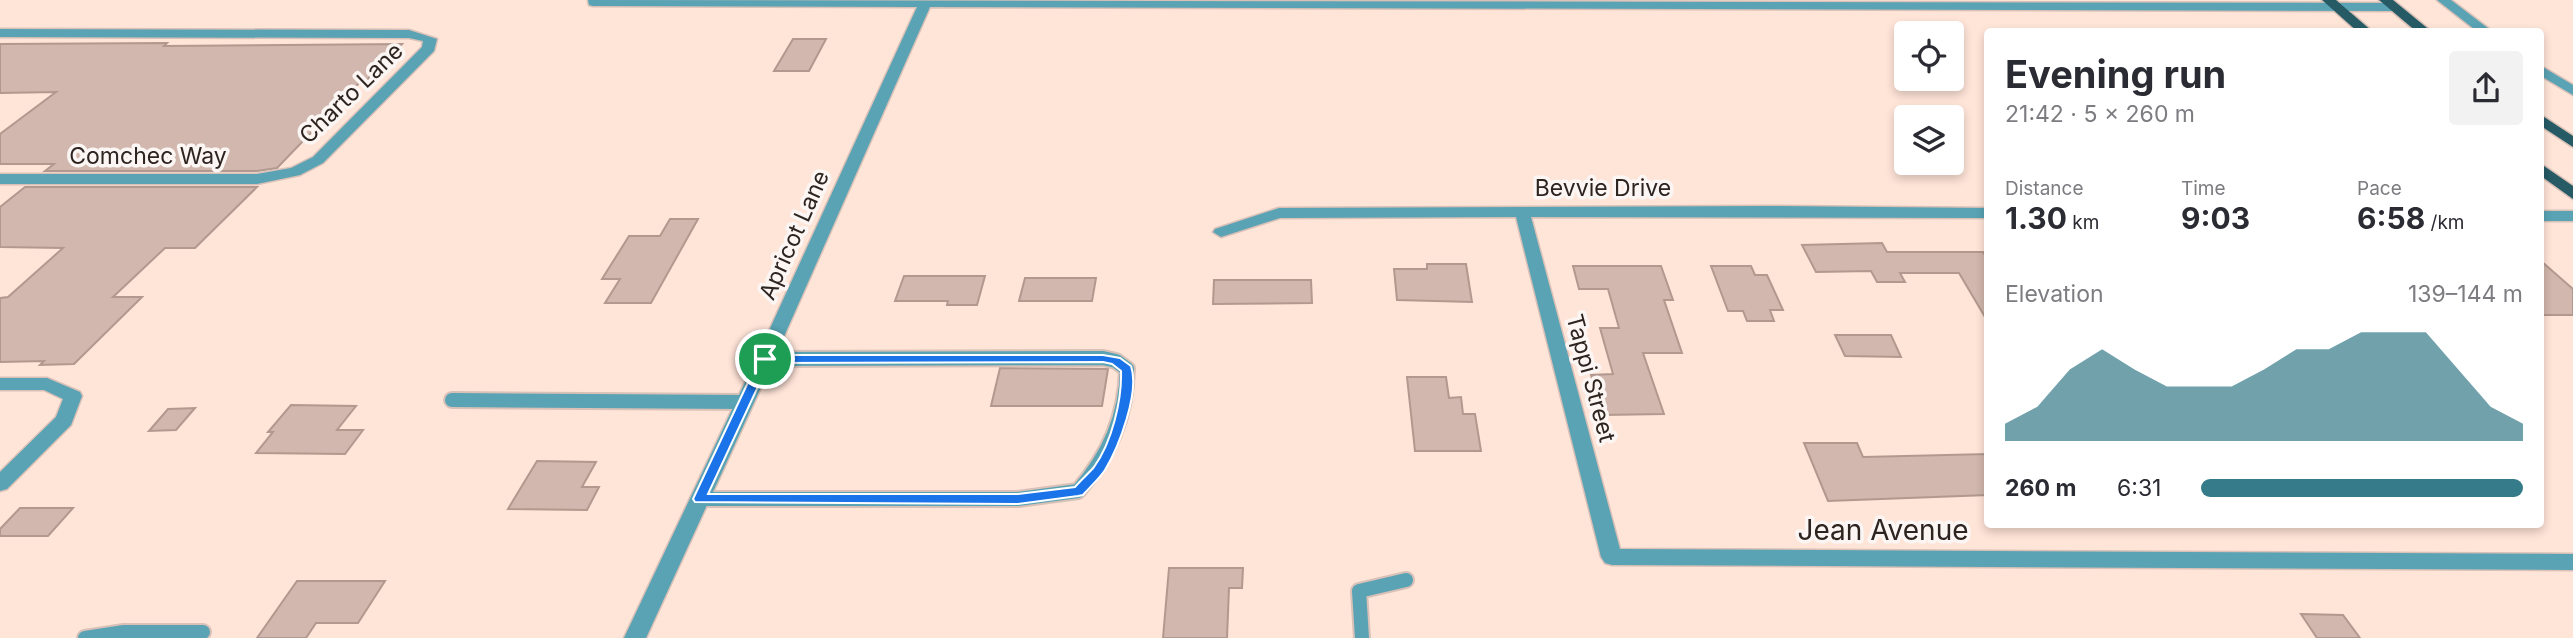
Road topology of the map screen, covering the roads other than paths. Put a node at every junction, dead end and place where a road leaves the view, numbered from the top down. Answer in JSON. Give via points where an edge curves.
{"nodes":[{"id":1,"x":2443,"y":0,"type":"edge"},
{"id":2,"x":593,"y":2,"type":"dead end"},
{"id":3,"x":1122,"y":2,"type":"edge"},
{"id":4,"x":925,"y":3,"type":"junction"},
{"id":5,"x":2160,"y":3,"type":"edge"},
{"id":6,"x":2332,"y":4,"type":"edge"},
{"id":7,"x":2390,"y":4,"type":"edge"},
{"id":8,"x":2362,"y":28,"type":"edge"},
{"id":9,"x":2421,"y":28,"type":"edge"},
{"id":10,"x":2482,"y":28,"type":"edge"},
{"id":11,"x":0,"y":33,"type":"edge"},
{"id":12,"x":2544,"y":72,"type":"edge"},
{"id":13,"x":2573,"y":91,"type":"edge"},
{"id":14,"x":2544,"y":121,"type":"edge"},
{"id":15,"x":2573,"y":143,"type":"edge"},
{"id":16,"x":2544,"y":171,"type":"edge"},
{"id":17,"x":295,"y":172,"type":"joint"},
{"id":18,"x":0,"y":179,"type":"edge"},
{"id":19,"x":2573,"y":194,"type":"edge"},
{"id":20,"x":1522,"y":211,"type":"junction"},
{"id":21,"x":1984,"y":213,"type":"edge"},
{"id":22,"x":2544,"y":216,"type":"edge"},
{"id":23,"x":2573,"y":216,"type":"edge"},
{"id":24,"x":1221,"y":232,"type":"dead end"},
{"id":25,"x":765,"y":359,"type":"junction"},
{"id":26,"x":0,"y":384,"type":"edge"},
{"id":27,"x":452,"y":400,"type":"dead end"},
{"id":28,"x":745,"y":402,"type":"junction"},
{"id":29,"x":0,"y":484,"type":"edge"},
{"id":30,"x":699,"y":499,"type":"junction"},
{"id":31,"x":1612,"y":557,"type":"joint"},
{"id":32,"x":2573,"y":562,"type":"edge"},
{"id":33,"x":1405,"y":580,"type":"dead end"},
{"id":34,"x":204,"y":632,"type":"dead end"},
{"id":35,"x":85,"y":638,"type":"edge"},
{"id":36,"x":635,"y":638,"type":"edge"},
{"id":37,"x":1363,"y":638,"type":"edge"}],
"edges":[{"from":1,"to":10,"type":"street"},
{"from":2,"to":4,"type":"street"},
{"from":3,"to":4,"type":"street"},
{"from":3,"to":5,"type":"street"},
{"from":4,"to":25,"type":"street","name":"Apricot Lane"},
{"from":5,"to":6,"type":"street"},
{"from":6,"to":7,"type":"street"},
{"from":6,"to":8,"type":"main road"},
{"from":7,"to":9,"type":"main road"},
{"from":11,"to":17,"type":"street","name":"Charto Lane","via":[[409,34],[430,39],[429,48],[318,160]]},
{"from":12,"to":13,"type":"street"},
{"from":14,"to":15,"type":"main road"},
{"from":16,"to":19,"type":"main road"},
{"from":17,"to":18,"type":"street","name":"Comchec Way","via":[[257,179]]},
{"from":20,"to":21,"type":"street","name":"Bevvie Drive"},
{"from":20,"to":24,"type":"street","name":"Bevvie Drive","via":[[1279,213]]},
{"from":20,"to":31,"type":"street","name":"Tappi Street"},
{"from":22,"to":23,"type":"street"},
{"from":25,"to":28,"type":"street","name":"Apricot Lane"},
{"from":25,"to":30,"type":"lane","via":[[1103,358],[1126,369],[1127,390],[1110,449],[1078,491],[1018,499]]},
{"from":26,"to":29,"type":"street","via":[[47,384],[73,396],[64,420]]},
{"from":27,"to":28,"type":"lane"},
{"from":28,"to":30,"type":"street","name":"Apricot Lane"},
{"from":30,"to":36,"type":"street","name":"Apricot Lane"},
{"from":31,"to":32,"type":"street","name":"Jean Avenue"},
{"from":33,"to":37,"type":"lane","via":[[1359,591]]},
{"from":34,"to":35,"type":"lane","via":[[124,632]]}]}
